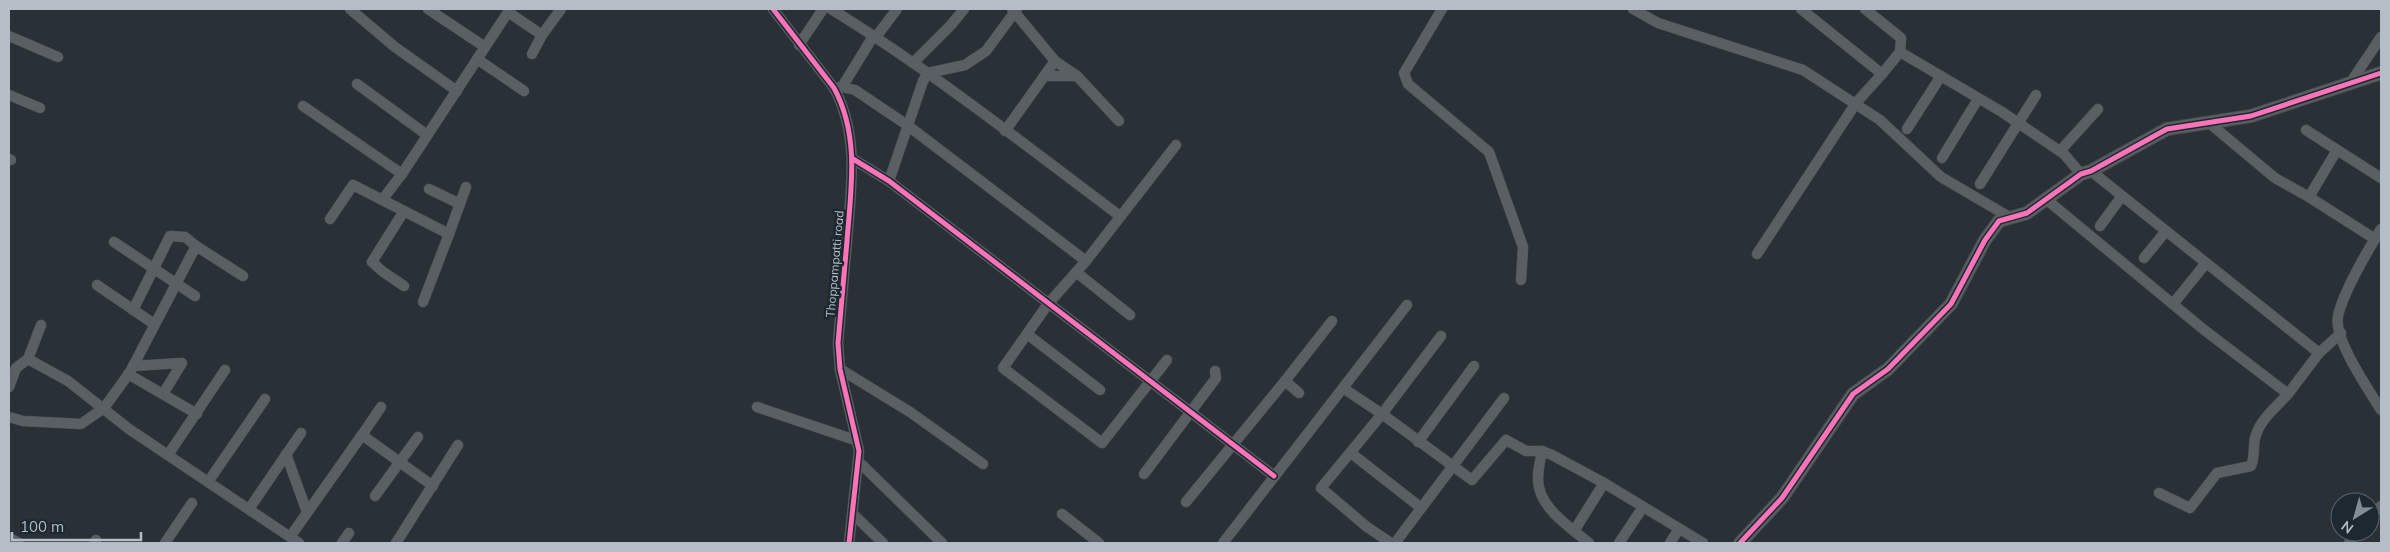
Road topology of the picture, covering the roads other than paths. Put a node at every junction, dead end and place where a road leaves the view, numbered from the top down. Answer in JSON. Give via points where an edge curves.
{"nodes":[{"id":1,"x":350,"y":9,"type":"edge"},
{"id":2,"x":428,"y":9,"type":"edge"},
{"id":3,"x":561,"y":9,"type":"edge"},
{"id":4,"x":773,"y":9,"type":"edge"},
{"id":5,"x":823,"y":9,"type":"edge"},
{"id":6,"x":831,"y":9,"type":"edge"},
{"id":7,"x":896,"y":9,"type":"edge"},
{"id":8,"x":964,"y":9,"type":"edge"},
{"id":9,"x":1442,"y":9,"type":"edge"},
{"id":10,"x":1633,"y":9,"type":"edge"},
{"id":11,"x":1801,"y":9,"type":"edge"},
{"id":12,"x":1865,"y":9,"type":"edge"},
{"id":13,"x":509,"y":10,"type":"edge"},
{"id":14,"x":1015,"y":10,"type":"edge"},
{"id":15,"x":542,"y":35,"type":"junction"},
{"id":16,"x":9,"y":36,"type":"edge"},
{"id":17,"x":875,"y":36,"type":"junction"},
{"id":18,"x":2381,"y":37,"type":"edge"},
{"id":19,"x":799,"y":45,"type":"junction"},
{"id":20,"x":485,"y":47,"type":"junction"},
{"id":21,"x":1900,"y":52,"type":"junction"},
{"id":22,"x":532,"y":54,"type":"dead end"},
{"id":23,"x":58,"y":57,"type":"dead end"},
{"id":24,"x":477,"y":59,"type":"junction"},
{"id":25,"x":1055,"y":61,"type":"junction"},
{"id":26,"x":913,"y":63,"type":"junction"},
{"id":27,"x":928,"y":73,"type":"junction"},
{"id":28,"x":2381,"y":73,"type":"edge"},
{"id":29,"x":1882,"y":74,"type":"junction"},
{"id":30,"x":1044,"y":76,"type":"junction"},
{"id":31,"x":1077,"y":76,"type":"junction"},
{"id":32,"x":1941,"y":76,"type":"junction"},
{"id":33,"x":357,"y":84,"type":"dead end"},
{"id":34,"x":2348,"y":85,"type":"junction"},
{"id":35,"x":838,"y":88,"type":"junction"},
{"id":36,"x":457,"y":91,"type":"junction"},
{"id":37,"x":524,"y":91,"type":"dead end"},
{"id":38,"x":2036,"y":94,"type":"dead end"},
{"id":39,"x":9,"y":95,"type":"edge"},
{"id":40,"x":1978,"y":99,"type":"junction"},
{"id":41,"x":1856,"y":103,"type":"junction"},
{"id":42,"x":303,"y":106,"type":"dead end"},
{"id":43,"x":40,"y":108,"type":"dead end"},
{"id":44,"x":2098,"y":109,"type":"dead end"},
{"id":45,"x":1119,"y":121,"type":"dead end"},
{"id":46,"x":2208,"y":122,"type":"junction"},
{"id":47,"x":2018,"y":123,"type":"junction"},
{"id":48,"x":908,"y":125,"type":"junction"},
{"id":49,"x":1908,"y":129,"type":"dead end"},
{"id":50,"x":2306,"y":130,"type":"dead end"},
{"id":51,"x":1005,"y":131,"type":"junction"},
{"id":52,"x":427,"y":135,"type":"junction"},
{"id":53,"x":1176,"y":145,"type":"dead end"},
{"id":54,"x":2337,"y":150,"type":"junction"},
{"id":55,"x":2060,"y":151,"type":"junction"},
{"id":56,"x":1942,"y":158,"type":"dead end"},
{"id":57,"x":853,"y":159,"type":"junction"},
{"id":58,"x":2086,"y":173,"type":"junction"},
{"id":59,"x":402,"y":174,"type":"junction"},
{"id":60,"x":2381,"y":178,"type":"edge"},
{"id":61,"x":889,"y":182,"type":"junction"},
{"id":62,"x":1980,"y":184,"type":"dead end"},
{"id":63,"x":466,"y":186,"type":"dead end"},
{"id":64,"x":430,"y":188,"type":"dead end"},
{"id":65,"x":2122,"y":196,"type":"junction"},
{"id":66,"x":2309,"y":196,"type":"junction"},
{"id":67,"x":382,"y":200,"type":"junction"},
{"id":68,"x":2047,"y":200,"type":"junction"},
{"id":69,"x":460,"y":204,"type":"junction"},
{"id":70,"x":404,"y":212,"type":"junction"},
{"id":71,"x":1120,"y":216,"type":"junction"},
{"id":72,"x":2011,"y":218,"type":"junction"},
{"id":73,"x":330,"y":219,"type":"dead end"},
{"id":74,"x":2100,"y":226,"type":"dead end"},
{"id":75,"x":2166,"y":232,"type":"junction"},
{"id":76,"x":449,"y":234,"type":"junction"},
{"id":77,"x":2378,"y":234,"type":"edge"},
{"id":78,"x":114,"y":242,"type":"dead end"},
{"id":79,"x":196,"y":246,"type":"junction"},
{"id":80,"x":1757,"y":254,"type":"dead end"},
{"id":81,"x":2144,"y":258,"type":"dead end"},
{"id":82,"x":1086,"y":261,"type":"junction"},
{"id":83,"x":2206,"y":263,"type":"junction"},
{"id":84,"x":153,"y":269,"type":"junction"},
{"id":85,"x":1076,"y":272,"type":"junction"},
{"id":86,"x":243,"y":276,"type":"dead end"},
{"id":87,"x":1521,"y":280,"type":"dead end"},
{"id":88,"x":176,"y":284,"type":"junction"},
{"id":89,"x":97,"y":285,"type":"dead end"},
{"id":90,"x":404,"y":286,"type":"dead end"},
{"id":91,"x":195,"y":296,"type":"dead end"},
{"id":92,"x":423,"y":302,"type":"dead end"},
{"id":93,"x":1048,"y":304,"type":"junction"},
{"id":94,"x":2173,"y":304,"type":"junction"},
{"id":95,"x":1407,"y":305,"type":"dead end"},
{"id":96,"x":133,"y":310,"type":"junction"},
{"id":97,"x":1130,"y":315,"type":"dead end"},
{"id":98,"x":1332,"y":321,"type":"dead end"},
{"id":99,"x":154,"y":324,"type":"junction"},
{"id":100,"x":41,"y":325,"type":"dead end"},
{"id":101,"x":2341,"y":333,"type":"junction"},
{"id":102,"x":1027,"y":334,"type":"junction"},
{"id":103,"x":1441,"y":336,"type":"dead end"},
{"id":104,"x":2319,"y":353,"type":"junction"},
{"id":105,"x":28,"y":359,"type":"junction"},
{"id":106,"x":1167,"y":360,"type":"dead end"},
{"id":107,"x":1474,"y":366,"type":"dead end"},
{"id":108,"x":840,"y":368,"type":"junction"},
{"id":109,"x":131,"y":370,"type":"junction"},
{"id":110,"x":225,"y":370,"type":"dead end"},
{"id":111,"x":1215,"y":371,"type":"dead end"},
{"id":112,"x":1286,"y":381,"type":"junction"},
{"id":113,"x":1150,"y":382,"type":"junction"},
{"id":114,"x":9,"y":387,"type":"edge"},
{"id":115,"x":1343,"y":388,"type":"junction"},
{"id":116,"x":1100,"y":390,"type":"dead end"},
{"id":117,"x":1299,"y":393,"type":"dead end"},
{"id":118,"x":163,"y":394,"type":"junction"},
{"id":119,"x":2288,"y":394,"type":"junction"},
{"id":120,"x":1504,"y":398,"type":"dead end"},
{"id":121,"x":265,"y":399,"type":"dead end"},
{"id":122,"x":381,"y":407,"type":"dead end"},
{"id":123,"x":757,"y":407,"type":"dead end"},
{"id":124,"x":104,"y":408,"type":"junction"},
{"id":125,"x":2381,"y":410,"type":"edge"},
{"id":126,"x":1190,"y":411,"type":"junction"},
{"id":127,"x":197,"y":414,"type":"junction"},
{"id":128,"x":1382,"y":414,"type":"junction"},
{"id":129,"x":9,"y":417,"type":"edge"},
{"id":130,"x":301,"y":433,"type":"dead end"},
{"id":131,"x":362,"y":436,"type":"junction"},
{"id":132,"x":418,"y":437,"type":"dead end"},
{"id":133,"x":855,"y":440,"type":"junction"},
{"id":134,"x":1418,"y":442,"type":"junction"},
{"id":135,"x":458,"y":445,"type":"dead end"},
{"id":136,"x":1234,"y":445,"type":"junction"},
{"id":137,"x":1542,"y":451,"type":"junction"},
{"id":138,"x":1351,"y":453,"type":"junction"},
{"id":139,"x":168,"y":454,"type":"junction"},
{"id":140,"x":286,"y":454,"type":"junction"},
{"id":141,"x":858,"y":461,"type":"junction"},
{"id":142,"x":400,"y":463,"type":"junction"},
{"id":143,"x":983,"y":464,"type":"dead end"},
{"id":144,"x":1452,"y":466,"type":"junction"},
{"id":145,"x":1144,"y":474,"type":"dead end"},
{"id":146,"x":1274,"y":476,"type":"junction"},
{"id":147,"x":208,"y":482,"type":"junction"},
{"id":148,"x":1604,"y":483,"type":"junction"},
{"id":149,"x":433,"y":486,"type":"junction"},
{"id":150,"x":2159,"y":493,"type":"dead end"},
{"id":151,"x":375,"y":496,"type":"dead end"},
{"id":152,"x":1186,"y":502,"type":"dead end"},
{"id":153,"x":192,"y":503,"type":"dead end"},
{"id":154,"x":1420,"y":507,"type":"junction"},
{"id":155,"x":1643,"y":507,"type":"junction"},
{"id":156,"x":249,"y":509,"type":"junction"},
{"id":157,"x":308,"y":512,"type":"junction"},
{"id":158,"x":853,"y":514,"type":"junction"},
{"id":159,"x":1062,"y":514,"type":"dead end"},
{"id":160,"x":1679,"y":529,"type":"junction"},
{"id":161,"x":1574,"y":531,"type":"junction"},
{"id":162,"x":349,"y":534,"type":"dead end"},
{"id":163,"x":290,"y":537,"type":"junction"},
{"id":164,"x":9,"y":538,"type":"edge"},
{"id":165,"x":18,"y":543,"type":"edge"},
{"id":166,"x":165,"y":543,"type":"edge"},
{"id":167,"x":299,"y":543,"type":"edge"},
{"id":168,"x":342,"y":543,"type":"edge"},
{"id":169,"x":396,"y":543,"type":"edge"},
{"id":170,"x":849,"y":543,"type":"edge"},
{"id":171,"x":883,"y":543,"type":"edge"},
{"id":172,"x":942,"y":543,"type":"edge"},
{"id":173,"x":1099,"y":543,"type":"edge"},
{"id":174,"x":1223,"y":543,"type":"edge"},
{"id":175,"x":1391,"y":543,"type":"edge"},
{"id":176,"x":1395,"y":543,"type":"edge"},
{"id":177,"x":1588,"y":543,"type":"edge"},
{"id":178,"x":1618,"y":543,"type":"edge"},
{"id":179,"x":1670,"y":543,"type":"edge"},
{"id":180,"x":1704,"y":543,"type":"edge"},
{"id":181,"x":1740,"y":543,"type":"edge"}],
"edges":[{"from":1,"to":36,"type":"street","via":[[395,47]]},
{"from":2,"to":20,"type":"street"},
{"from":3,"to":15,"type":"street"},
{"from":4,"to":19,"type":"street","name":"Thoppampatti road"},
{"from":5,"to":19,"type":"street"},
{"from":6,"to":17,"type":"street"},
{"from":7,"to":17,"type":"street"},
{"from":8,"to":26,"type":"street"},
{"from":9,"to":87,"type":"street","via":[[1404,73],[1408,84],[1490,152],[1523,247]]},
{"from":10,"to":41,"type":"street","via":[[1658,24],[1803,70]]},
{"from":11,"to":29,"type":"street"},
{"from":12,"to":21,"type":"street","via":[[1901,38]]},
{"from":13,"to":15,"type":"street"},
{"from":13,"to":20,"type":"street"},
{"from":14,"to":25,"type":"street"},
{"from":14,"to":27,"type":"street","via":[[986,51],[965,65]]},
{"from":15,"to":22,"type":"street"},
{"from":16,"to":23,"type":"street"},
{"from":17,"to":26,"type":"street"},
{"from":17,"to":35,"type":"street"},
{"from":18,"to":34,"type":"street"},
{"from":19,"to":35,"type":"street","name":"Thoppampatti road"},
{"from":20,"to":24,"type":"street"},
{"from":21,"to":29,"type":"street"},
{"from":21,"to":32,"type":"street"},
{"from":24,"to":36,"type":"street"},
{"from":24,"to":37,"type":"street"},
{"from":25,"to":30,"type":"street"},
{"from":25,"to":31,"type":"street"},
{"from":26,"to":27,"type":"street"},
{"from":27,"to":48,"type":"street"},
{"from":27,"to":51,"type":"street"},
{"from":28,"to":34,"type":"street"},
{"from":29,"to":41,"type":"street"},
{"from":30,"to":31,"type":"street"},
{"from":30,"to":51,"type":"street"},
{"from":31,"to":45,"type":"street"},
{"from":32,"to":40,"type":"street"},
{"from":32,"to":49,"type":"street"},
{"from":33,"to":52,"type":"street"},
{"from":34,"to":46,"type":"street","via":[[2251,116]]},
{"from":35,"to":48,"type":"street","via":[[855,90]]},
{"from":35,"to":57,"type":"street","name":"Thoppampatti road","via":[[847,116]]},
{"from":36,"to":52,"type":"street"},
{"from":38,"to":47,"type":"street"},
{"from":39,"to":43,"type":"street"},
{"from":40,"to":47,"type":"street"},
{"from":40,"to":56,"type":"street"},
{"from":41,"to":72,"type":"street","via":[[1880,120],[1941,177]]},
{"from":41,"to":80,"type":"street"},
{"from":42,"to":59,"type":"street"},
{"from":44,"to":55,"type":"street"},
{"from":46,"to":58,"type":"street","via":[[2166,129]]},
{"from":46,"to":66,"type":"street","via":[[2275,178]]},
{"from":47,"to":55,"type":"street"},
{"from":47,"to":62,"type":"street"},
{"from":48,"to":61,"type":"street"},
{"from":48,"to":82,"type":"street"},
{"from":50,"to":54,"type":"street"},
{"from":51,"to":71,"type":"street"},
{"from":52,"to":59,"type":"street"},
{"from":53,"to":71,"type":"street"},
{"from":54,"to":60,"type":"street"},
{"from":54,"to":66,"type":"street"},
{"from":55,"to":58,"type":"street"},
{"from":57,"to":61,"type":"street"},
{"from":57,"to":108,"type":"street","name":"Thoppampatti road","via":[[838,343]]},
{"from":58,"to":65,"type":"street"},
{"from":58,"to":68,"type":"street"},
{"from":59,"to":67,"type":"street"},
{"from":61,"to":93,"type":"street"},
{"from":63,"to":69,"type":"street"},
{"from":64,"to":69,"type":"street"},
{"from":65,"to":74,"type":"street"},
{"from":65,"to":75,"type":"street"},
{"from":66,"to":77,"type":"street"},
{"from":67,"to":70,"type":"street"},
{"from":67,"to":73,"type":"street","via":[[353,185]]},
{"from":68,"to":72,"type":"street"},
{"from":68,"to":94,"type":"street"},
{"from":69,"to":76,"type":"street"},
{"from":70,"to":76,"type":"street"},
{"from":70,"to":90,"type":"street","via":[[372,262]]},
{"from":71,"to":82,"type":"street"},
{"from":72,"to":181,"type":"street","via":[[1999,221],[1985,240],[1951,304],[1888,369],[1853,394],[1782,498]]},
{"from":75,"to":81,"type":"street"},
{"from":75,"to":83,"type":"street"},
{"from":76,"to":92,"type":"street"},
{"from":77,"to":101,"type":"street","via":[[2355,275],[2338,318]]},
{"from":78,"to":84,"type":"street"},
{"from":79,"to":84,"type":"street","via":[[185,237],[170,236]]},
{"from":79,"to":86,"type":"street"},
{"from":79,"to":88,"type":"street"},
{"from":82,"to":85,"type":"street"},
{"from":83,"to":94,"type":"street"},
{"from":83,"to":104,"type":"street"},
{"from":84,"to":88,"type":"street"},
{"from":84,"to":96,"type":"street"},
{"from":85,"to":93,"type":"street"},
{"from":85,"to":97,"type":"street"},
{"from":88,"to":91,"type":"street"},
{"from":88,"to":99,"type":"street"},
{"from":89,"to":96,"type":"street"},
{"from":93,"to":102,"type":"street"},
{"from":93,"to":113,"type":"street"},
{"from":94,"to":119,"type":"street"},
{"from":95,"to":115,"type":"street"},
{"from":96,"to":99,"type":"street"},
{"from":98,"to":112,"type":"street"},
{"from":99,"to":109,"type":"street"},
{"from":100,"to":105,"type":"street"},
{"from":101,"to":104,"type":"street"},
{"from":101,"to":125,"type":"street","via":[[2346,352]]},
{"from":102,"to":113,"type":"street","via":[[1003,368],[1102,443]]},
{"from":102,"to":116,"type":"street"},
{"from":103,"to":128,"type":"street"},
{"from":104,"to":119,"type":"street"},
{"from":105,"to":114,"type":"street","via":[[16,368]]},
{"from":105,"to":124,"type":"street","via":[[68,381]]},
{"from":106,"to":113,"type":"street"},
{"from":107,"to":134,"type":"street"},
{"from":108,"to":133,"type":"street","name":"Thoppampatti road"},
{"from":108,"to":143,"type":"street"},
{"from":109,"to":118,"type":"street"},
{"from":109,"to":118,"type":"street","via":[[182,364]]},
{"from":109,"to":124,"type":"street"},
{"from":110,"to":127,"type":"street"},
{"from":111,"to":126,"type":"street","via":[[1216,378]]},
{"from":112,"to":117,"type":"street"},
{"from":112,"to":136,"type":"street"},
{"from":113,"to":126,"type":"street"},
{"from":115,"to":128,"type":"street"},
{"from":115,"to":146,"type":"street"},
{"from":118,"to":127,"type":"street"},
{"from":119,"to":150,"type":"street","via":[[2257,432],[2251,466],[2217,473],[2190,508]]},
{"from":120,"to":144,"type":"street"},
{"from":121,"to":147,"type":"street"},
{"from":122,"to":131,"type":"street"},
{"from":123,"to":133,"type":"street"},
{"from":124,"to":129,"type":"street","via":[[81,424],[23,421]]},
{"from":124,"to":139,"type":"street"},
{"from":126,"to":136,"type":"street"},
{"from":126,"to":145,"type":"street"},
{"from":127,"to":139,"type":"street"},
{"from":128,"to":134,"type":"street"},
{"from":128,"to":138,"type":"street"},
{"from":130,"to":140,"type":"street"},
{"from":131,"to":142,"type":"street"},
{"from":131,"to":157,"type":"street"},
{"from":132,"to":142,"type":"street"},
{"from":133,"to":141,"type":"street","name":"Thoppampatti road"},
{"from":134,"to":144,"type":"street"},
{"from":135,"to":149,"type":"street"},
{"from":136,"to":146,"type":"street"},
{"from":136,"to":152,"type":"street"},
{"from":137,"to":144,"type":"street","via":[[1526,451],[1506,440],[1472,480]]},
{"from":137,"to":148,"type":"street"},
{"from":137,"to":161,"type":"street","via":[[1539,488],[1546,504]]},
{"from":138,"to":154,"type":"street"},
{"from":138,"to":175,"type":"street","via":[[1321,488]]},
{"from":139,"to":147,"type":"street"},
{"from":140,"to":156,"type":"street"},
{"from":140,"to":157,"type":"street"},
{"from":141,"to":158,"type":"street","name":"Thoppampatti road"},
{"from":141,"to":172,"type":"street"},
{"from":142,"to":149,"type":"street"},
{"from":142,"to":151,"type":"street"},
{"from":144,"to":154,"type":"street"},
{"from":146,"to":174,"type":"street"},
{"from":147,"to":156,"type":"street"},
{"from":148,"to":155,"type":"street"},
{"from":148,"to":161,"type":"street"},
{"from":149,"to":169,"type":"street"},
{"from":153,"to":166,"type":"street"},
{"from":154,"to":176,"type":"street"},
{"from":155,"to":160,"type":"street"},
{"from":155,"to":178,"type":"street"},
{"from":156,"to":163,"type":"street"},
{"from":157,"to":163,"type":"street"},
{"from":158,"to":170,"type":"street","name":"Thoppampatti road"},
{"from":158,"to":171,"type":"street"},
{"from":159,"to":173,"type":"street"},
{"from":160,"to":179,"type":"street"},
{"from":160,"to":180,"type":"street"},
{"from":161,"to":177,"type":"street"},
{"from":162,"to":168,"type":"street"},
{"from":163,"to":167,"type":"street"},
{"from":164,"to":165,"type":"street"}]}
